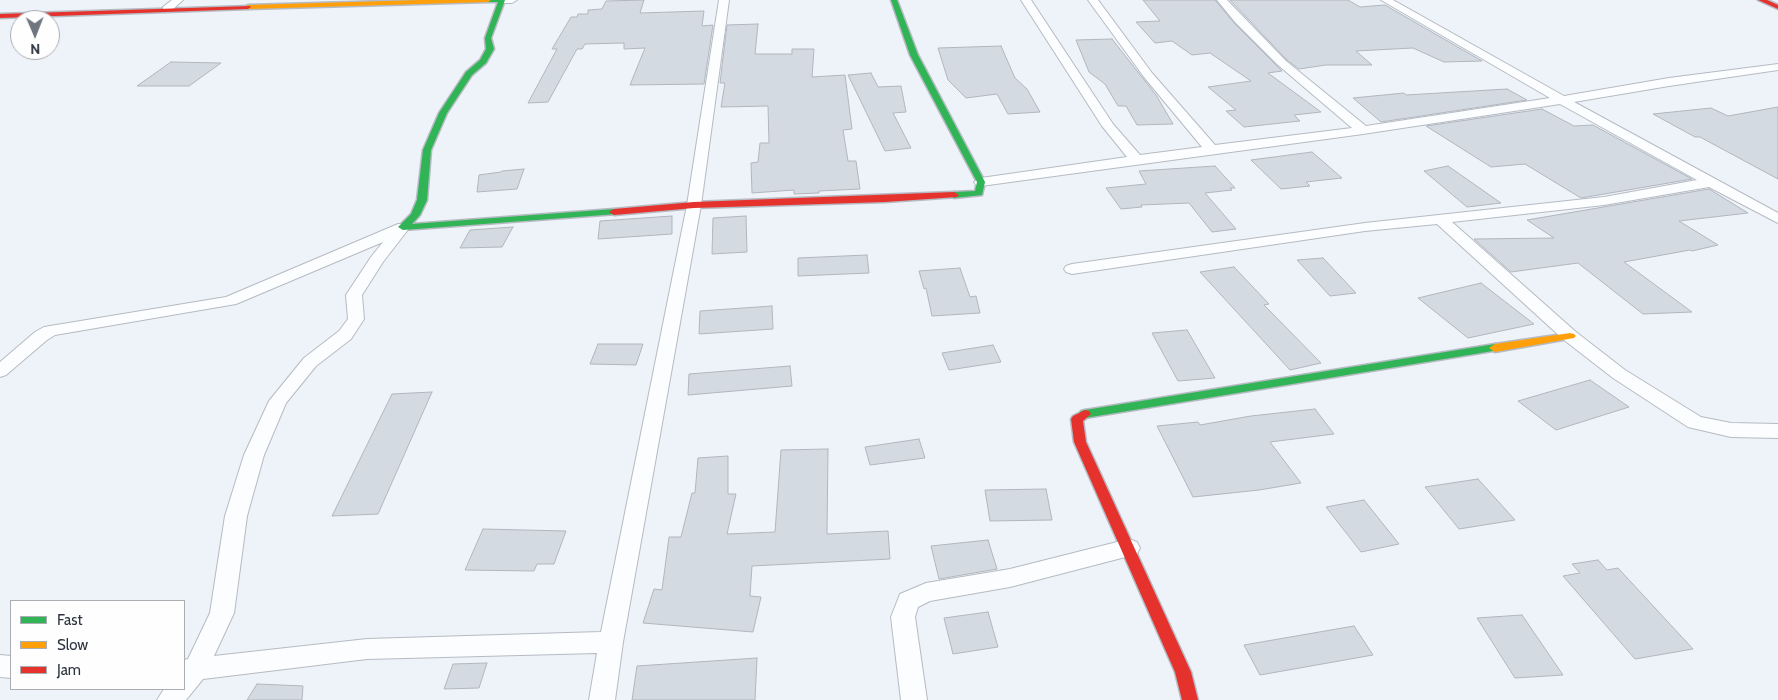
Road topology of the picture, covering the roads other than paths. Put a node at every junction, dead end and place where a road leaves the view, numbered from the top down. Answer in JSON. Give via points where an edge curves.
{"nodes":[{"id":1,"x":178,"y":0,"type":"edge"},
{"id":2,"x":502,"y":0,"type":"edge"},
{"id":3,"x":512,"y":0,"type":"edge"},
{"id":4,"x":724,"y":0,"type":"edge"},
{"id":5,"x":894,"y":0,"type":"edge"},
{"id":6,"x":1026,"y":0,"type":"edge"},
{"id":7,"x":1093,"y":0,"type":"edge"},
{"id":8,"x":1222,"y":0,"type":"edge"},
{"id":9,"x":1386,"y":0,"type":"edge"},
{"id":10,"x":1761,"y":0,"type":"edge"},
{"id":11,"x":306,"y":3,"type":"edge"},
{"id":12,"x":1778,"y":7,"type":"edge"},
{"id":13,"x":166,"y":9,"type":"junction"},
{"id":14,"x":0,"y":16,"type":"edge"},
{"id":15,"x":1778,"y":67,"type":"edge"},
{"id":16,"x":1562,"y":100,"type":"junction"},
{"id":17,"x":1363,"y":130,"type":"junction"},
{"id":18,"x":1211,"y":149,"type":"junction"},
{"id":19,"x":1136,"y":160,"type":"junction"},
{"id":20,"x":981,"y":182,"type":"junction"},
{"id":21,"x":1711,"y":182,"type":"junction"},
{"id":22,"x":694,"y":205,"type":"junction"},
{"id":23,"x":1440,"y":219,"type":"junction"},
{"id":24,"x":1778,"y":219,"type":"edge"},
{"id":25,"x":403,"y":227,"type":"junction"},
{"id":26,"x":1072,"y":269,"type":"dead end"},
{"id":27,"x":1570,"y":336,"type":"junction"},
{"id":28,"x":0,"y":371,"type":"edge"},
{"id":29,"x":1778,"y":431,"type":"edge"},
{"id":30,"x":1129,"y":548,"type":"junction"},
{"id":31,"x":611,"y":642,"type":"junction"},
{"id":32,"x":186,"y":678,"type":"edge"},
{"id":33,"x":602,"y":700,"type":"edge"},
{"id":34,"x":914,"y":700,"type":"edge"},
{"id":35,"x":1190,"y":700,"type":"edge"}],
"edges":[{"from":1,"to":13,"type":"street"},
{"from":2,"to":3,"type":"street"},
{"from":2,"to":11,"type":"main road"},
{"from":2,"to":25,"type":"main road","via":[[488,38],[490,49],[443,113],[427,150],[422,200],[415,215]]},
{"from":4,"to":22,"type":"street"},
{"from":5,"to":20,"type":"main road","via":[[914,55]]},
{"from":6,"to":19,"type":"street","via":[[1108,126]]},
{"from":7,"to":18,"type":"street","via":[[1148,75]]},
{"from":8,"to":17,"type":"street","via":[[1282,63]]},
{"from":9,"to":16,"type":"street"},
{"from":10,"to":12,"type":"main road"},
{"from":11,"to":13,"type":"main road"},
{"from":13,"to":14,"type":"main road"},
{"from":15,"to":16,"type":"street"},
{"from":16,"to":17,"type":"street"},
{"from":16,"to":21,"type":"street"},
{"from":17,"to":18,"type":"street"},
{"from":18,"to":19,"type":"street"},
{"from":19,"to":20,"type":"street"},
{"from":20,"to":22,"type":"main road","via":[[978,193]]},
{"from":21,"to":23,"type":"street","via":[[1604,201]]},
{"from":21,"to":24,"type":"street"},
{"from":22,"to":25,"type":"main road"},
{"from":22,"to":31,"type":"street"},
{"from":23,"to":26,"type":"street"},
{"from":23,"to":27,"type":"street"},
{"from":25,"to":28,"type":"street","via":[[230,301],[50,331]]},
{"from":25,"to":32,"type":"street","via":[[376,260],[354,295],[356,319],[345,335],[310,362],[278,401],[254,455],[236,516],[222,614]]},
{"from":27,"to":29,"type":"street","via":[[1619,374],[1695,422],[1731,430]]},
{"from":27,"to":30,"type":"main road","via":[[1088,412],[1077,419],[1080,442]]},
{"from":30,"to":34,"type":"street","via":[[1010,578],[926,592],[908,601],[903,616]]},
{"from":30,"to":35,"type":"main road","via":[[1183,672]]},
{"from":31,"to":32,"type":"street","via":[[367,649]]},
{"from":31,"to":33,"type":"street"}]}
